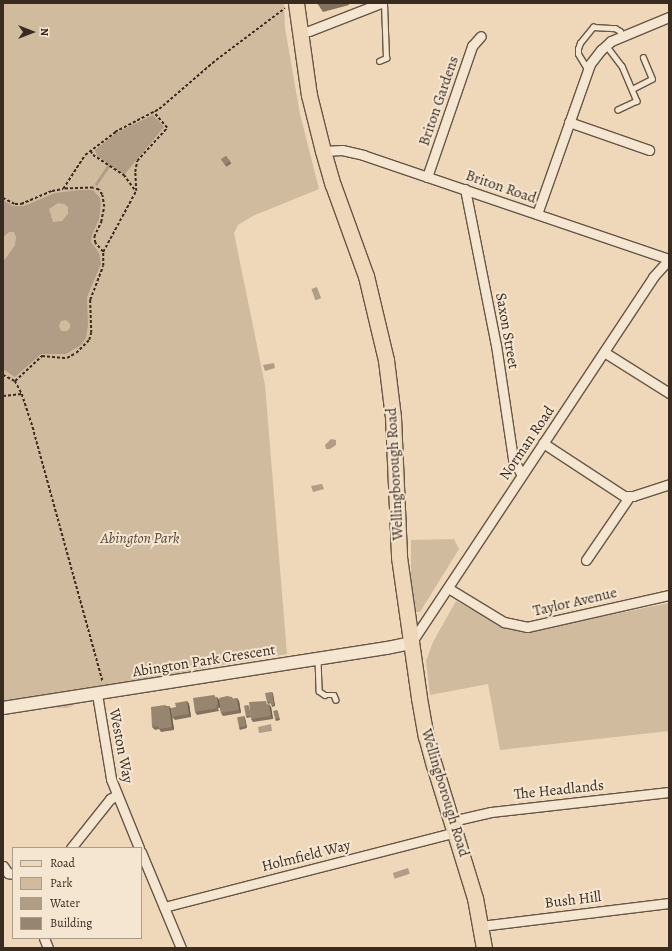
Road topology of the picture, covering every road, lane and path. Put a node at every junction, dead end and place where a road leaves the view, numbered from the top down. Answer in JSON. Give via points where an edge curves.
{"nodes":[{"id":1,"x":382,"y":3,"type":"edge"},
{"id":2,"x":292,"y":5,"type":"edge"},
{"id":3,"x":669,"y":17,"type":"edge"},
{"id":4,"x":300,"y":33,"type":"junction"},
{"id":5,"x":622,"y":35,"type":"junction"},
{"id":6,"x":481,"y":36,"type":"dead end"},
{"id":7,"x":606,"y":45,"type":"junction"},
{"id":8,"x":643,"y":58,"type":"dead end"},
{"id":9,"x":379,"y":61,"type":"dead end"},
{"id":10,"x":587,"y":68,"type":"junction"},
{"id":11,"x":632,"y":89,"type":"junction"},
{"id":12,"x":618,"y":110,"type":"dead end"},
{"id":13,"x":153,"y":112,"type":"junction"},
{"id":14,"x":568,"y":122,"type":"junction"},
{"id":15,"x":649,"y":150,"type":"dead end"},
{"id":16,"x":91,"y":151,"type":"junction"},
{"id":17,"x":323,"y":151,"type":"junction"},
{"id":18,"x":427,"y":177,"type":"junction"},
{"id":19,"x":63,"y":189,"type":"junction"},
{"id":20,"x":465,"y":189,"type":"junction"},
{"id":21,"x":136,"y":191,"type":"junction"},
{"id":22,"x":3,"y":198,"type":"edge"},
{"id":23,"x":537,"y":214,"type":"junction"},
{"id":24,"x":103,"y":252,"type":"junction"},
{"id":25,"x":669,"y":259,"type":"edge"},
{"id":26,"x":604,"y":352,"type":"junction"},
{"id":27,"x":3,"y":375,"type":"edge"},
{"id":28,"x":15,"y":381,"type":"junction"},
{"id":29,"x":669,"y":393,"type":"edge"},
{"id":30,"x":22,"y":394,"type":"junction"},
{"id":31,"x":3,"y":396,"type":"edge"},
{"id":32,"x":543,"y":443,"type":"junction"},
{"id":33,"x":522,"y":475,"type":"junction"},
{"id":34,"x":669,"y":484,"type":"edge"},
{"id":35,"x":629,"y":497,"type":"junction"},
{"id":36,"x":586,"y":560,"type":"dead end"},
{"id":37,"x":448,"y":588,"type":"junction"},
{"id":38,"x":669,"y":595,"type":"edge"},
{"id":39,"x":410,"y":643,"type":"junction"},
{"id":40,"x":318,"y":659,"type":"junction"},
{"id":41,"x":103,"y":682,"type":"dead end"},
{"id":42,"x":97,"y":694,"type":"junction"},
{"id":43,"x":336,"y":700,"type":"dead end"},
{"id":44,"x":3,"y":708,"type":"edge"},
{"id":45,"x":669,"y":792,"type":"edge"},
{"id":46,"x":117,"y":795,"type":"junction"},
{"id":47,"x":454,"y":826,"type":"junction"},
{"id":48,"x":71,"y":847,"type":"edge"},
{"id":49,"x":139,"y":847,"type":"edge"},
{"id":50,"x":142,"y":854,"type":"edge"},
{"id":51,"x":3,"y":866,"type":"edge"},
{"id":52,"x":12,"y":874,"type":"edge"},
{"id":53,"x":669,"y":903,"type":"edge"},
{"id":54,"x":164,"y":907,"type":"junction"},
{"id":55,"x":481,"y":926,"type":"junction"},
{"id":56,"x":182,"y":948,"type":"edge"},
{"id":57,"x":484,"y":948,"type":"edge"}],
"edges":[{"from":1,"to":4,"type":"street"},
{"from":1,"to":9,"type":"lane","via":[[386,58]]},
{"from":2,"to":4,"type":"main road","name":"Wellingborough Road"},
{"from":2,"to":13,"type":"path","via":[[216,60]]},
{"from":3,"to":5,"type":"street"},
{"from":4,"to":17,"type":"main road","name":"Wellingborough Road","via":[[309,95]]},
{"from":5,"to":7,"type":"street"},
{"from":5,"to":10,"type":"lane","via":[[615,28],[592,28],[578,49],[578,54]]},
{"from":6,"to":18,"type":"street","name":"Briton Gardens","via":[[472,46]]},
{"from":7,"to":10,"type":"street"},
{"from":7,"to":11,"type":"lane","via":[[619,60]]},
{"from":8,"to":11,"type":"lane","via":[[652,79]]},
{"from":10,"to":14,"type":"street"},
{"from":11,"to":12,"type":"lane","via":[[637,101]]},
{"from":13,"to":16,"type":"path","via":[[115,132]]},
{"from":13,"to":21,"type":"path","via":[[167,128],[137,161]]},
{"from":14,"to":15,"type":"street"},
{"from":14,"to":23,"type":"street"},
{"from":16,"to":19,"type":"path","via":[[85,155]]},
{"from":16,"to":21,"type":"path","via":[[93,155],[124,175]]},
{"from":17,"to":18,"type":"street","name":"Briton Road","via":[[351,151]]},
{"from":17,"to":39,"type":"main road","name":"Wellingborough Road","via":[[366,276],[386,360],[393,417],[399,557]]},
{"from":18,"to":20,"type":"street","name":"Briton Road"},
{"from":19,"to":22,"type":"path","via":[[21,204]]},
{"from":19,"to":24,"type":"path","via":[[99,190],[104,207],[101,222],[94,236],[95,243]]},
{"from":20,"to":23,"type":"street","name":"Briton Road"},
{"from":20,"to":33,"type":"street","name":"Saxon Street","via":[[496,345],[514,459]]},
{"from":21,"to":24,"type":"path"},
{"from":23,"to":25,"type":"street","name":"Briton Road"},
{"from":24,"to":28,"type":"path","via":[[103,266],[90,300],[89,340],[67,358],[42,356]]},
{"from":25,"to":26,"type":"street","name":"Norman Road","via":[[653,277]]},
{"from":26,"to":29,"type":"street"},
{"from":26,"to":32,"type":"street","name":"Norman Road"},
{"from":27,"to":28,"type":"path"},
{"from":28,"to":30,"type":"path"},
{"from":30,"to":31,"type":"path"},
{"from":30,"to":41,"type":"path"},
{"from":32,"to":33,"type":"street","name":"Norman Road"},
{"from":32,"to":35,"type":"street","via":[[619,494]]},
{"from":33,"to":37,"type":"street","name":"Norman Road"},
{"from":34,"to":35,"type":"street"},
{"from":35,"to":36,"type":"street"},
{"from":37,"to":38,"type":"street","name":"Taylor Avenue","via":[[504,622],[527,627]]},
{"from":37,"to":39,"type":"street","name":"Norman Road"},
{"from":39,"to":40,"type":"street","name":"Abington Park Crescent"},
{"from":39,"to":47,"type":"main road","name":"Wellingborough Road","via":[[426,736]]},
{"from":40,"to":42,"type":"street","name":"Abington Park Crescent"},
{"from":40,"to":43,"type":"lane","via":[[319,691],[326,695],[334,695]]},
{"from":42,"to":44,"type":"street","name":"Abington Park Crescent"},
{"from":42,"to":46,"type":"street","name":"Weston Way","via":[[108,767]]},
{"from":45,"to":47,"type":"street","name":"The Headlands","via":[[490,812]]},
{"from":46,"to":48,"type":"street","via":[[110,799]]},
{"from":46,"to":49,"type":"street","name":"Weston Way"},
{"from":47,"to":54,"type":"street","name":"Holmfield Way"},
{"from":47,"to":55,"type":"main road","name":"Wellingborough Road"},
{"from":50,"to":54,"type":"street"},
{"from":51,"to":52,"type":"street","via":[[8,873]]},
{"from":53,"to":55,"type":"street","name":"Bush Hill"},
{"from":54,"to":56,"type":"street"},
{"from":55,"to":57,"type":"main road","name":"Wellingborough Road"}]}
